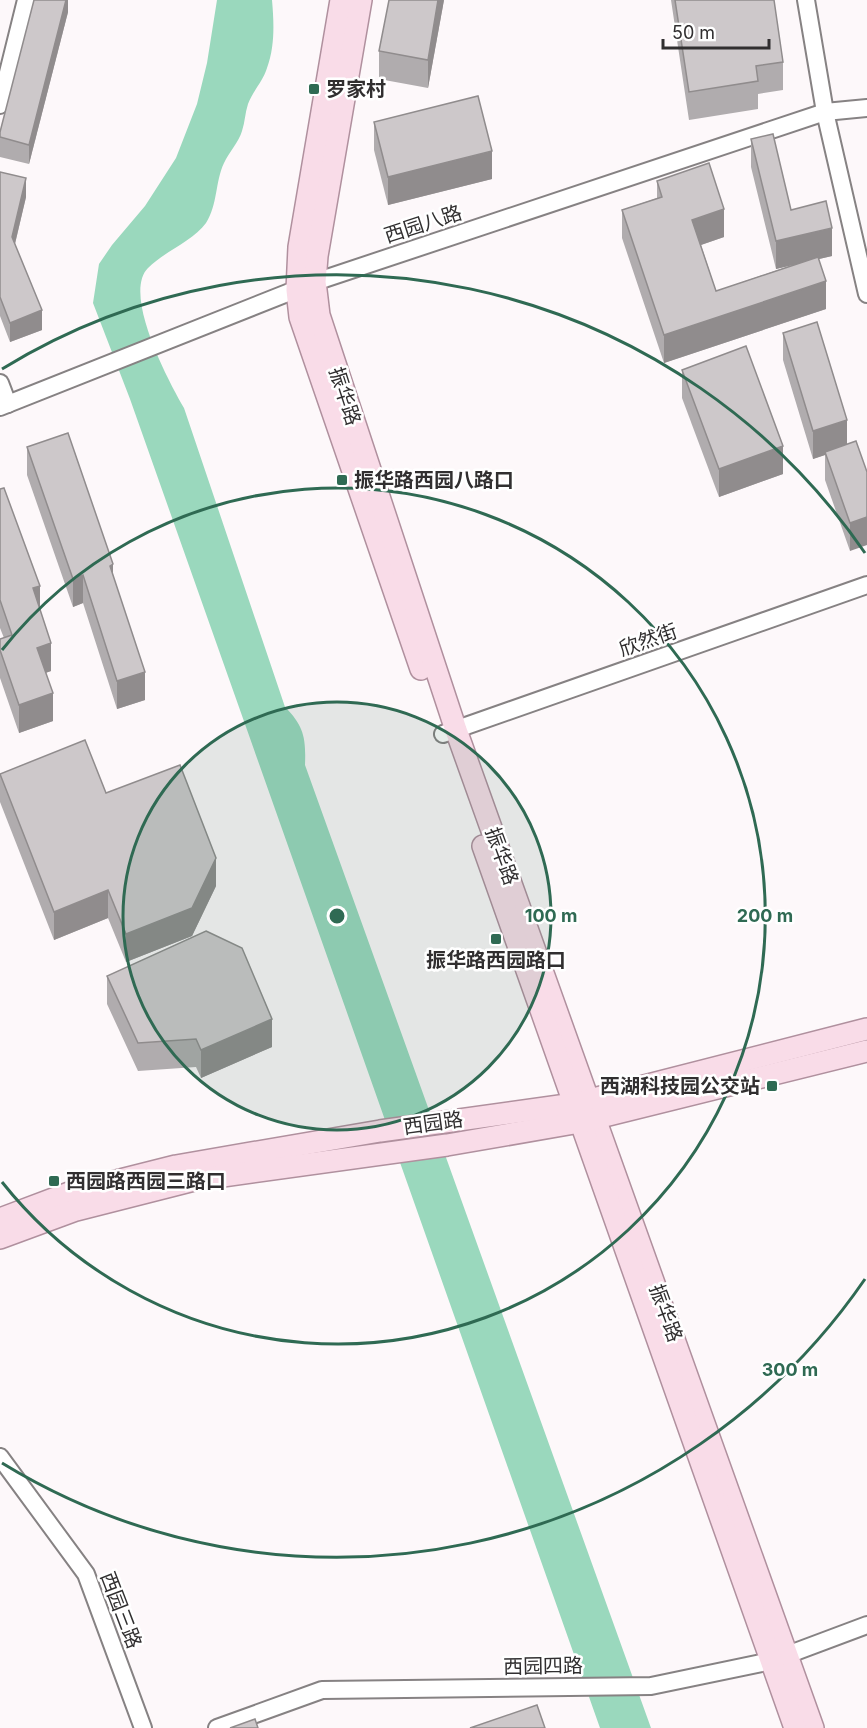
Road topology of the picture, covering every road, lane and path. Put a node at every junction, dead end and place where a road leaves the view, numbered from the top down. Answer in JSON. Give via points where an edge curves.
{"nodes":[{"id":1,"x":26,"y":0,"type":"edge"},
{"id":2,"x":341,"y":0,"type":"edge"},
{"id":3,"x":361,"y":0,"type":"edge"},
{"id":4,"x":806,"y":0,"type":"edge"},
{"id":5,"x":0,"y":105,"type":"edge"},
{"id":6,"x":867,"y":108,"type":"edge"},
{"id":7,"x":825,"y":112,"type":"junction"},
{"id":8,"x":306,"y":286,"type":"junction"},
{"id":9,"x":867,"y":294,"type":"edge"},
{"id":10,"x":0,"y":383,"type":"edge"},
{"id":11,"x":4,"y":406,"type":"edge"},
{"id":12,"x":867,"y":585,"type":"edge"},
{"id":13,"x":450,"y":732,"type":"junction"},
{"id":14,"x":867,"y":1029,"type":"edge"},
{"id":15,"x":867,"y":1051,"type":"edge"},
{"id":16,"x":585,"y":1111,"type":"junction"},
{"id":17,"x":0,"y":1219,"type":"edge"},
{"id":18,"x":0,"y":1238,"type":"edge"},
{"id":19,"x":0,"y":1457,"type":"edge"},
{"id":20,"x":867,"y":1625,"type":"edge"},
{"id":21,"x":779,"y":1658,"type":"junction"},
{"id":22,"x":143,"y":1728,"type":"edge"},
{"id":23,"x":217,"y":1728,"type":"edge"},
{"id":24,"x":795,"y":1728,"type":"edge"},
{"id":25,"x":813,"y":1728,"type":"edge"}],
"edges":[{"from":1,"to":5,"type":"street"},
{"from":2,"to":8,"type":"main road","name":"振华路","via":[[299,247]]},
{"from":3,"to":8,"type":"main road","name":"振华路","via":[[316,256]]},
{"from":4,"to":7,"type":"street"},
{"from":6,"to":7,"type":"street","name":"西园八路"},
{"from":7,"to":8,"type":"street","name":"西园八路"},
{"from":7,"to":9,"type":"street"},
{"from":8,"to":11,"type":"street","name":"西园八路"},
{"from":8,"to":13,"type":"main road","name":"振华路","via":[[319,315]]},
{"from":10,"to":11,"type":"street"},
{"from":12,"to":13,"type":"street","name":"欣然街"},
{"from":13,"to":16,"type":"main road","name":"振华路"},
{"from":14,"to":16,"type":"main road","name":"西园路"},
{"from":15,"to":16,"type":"main road","name":"西园路"},
{"from":16,"to":17,"type":"main road","name":"西园路","via":[[442,1122],[176,1166],[69,1193]]},
{"from":16,"to":18,"type":"main road","name":"西园路","via":[[447,1145],[194,1180],[76,1210]]},
{"from":16,"to":21,"type":"main road","name":"振华路"},
{"from":19,"to":22,"type":"street","name":"西园三路","via":[[86,1574]]},
{"from":20,"to":21,"type":"street","name":"西园四路"},
{"from":21,"to":23,"type":"street","name":"西园四路","via":[[651,1686],[322,1690]]},
{"from":21,"to":24,"type":"main road","name":"振华路"},
{"from":21,"to":25,"type":"main road","name":"振华路"}]}
